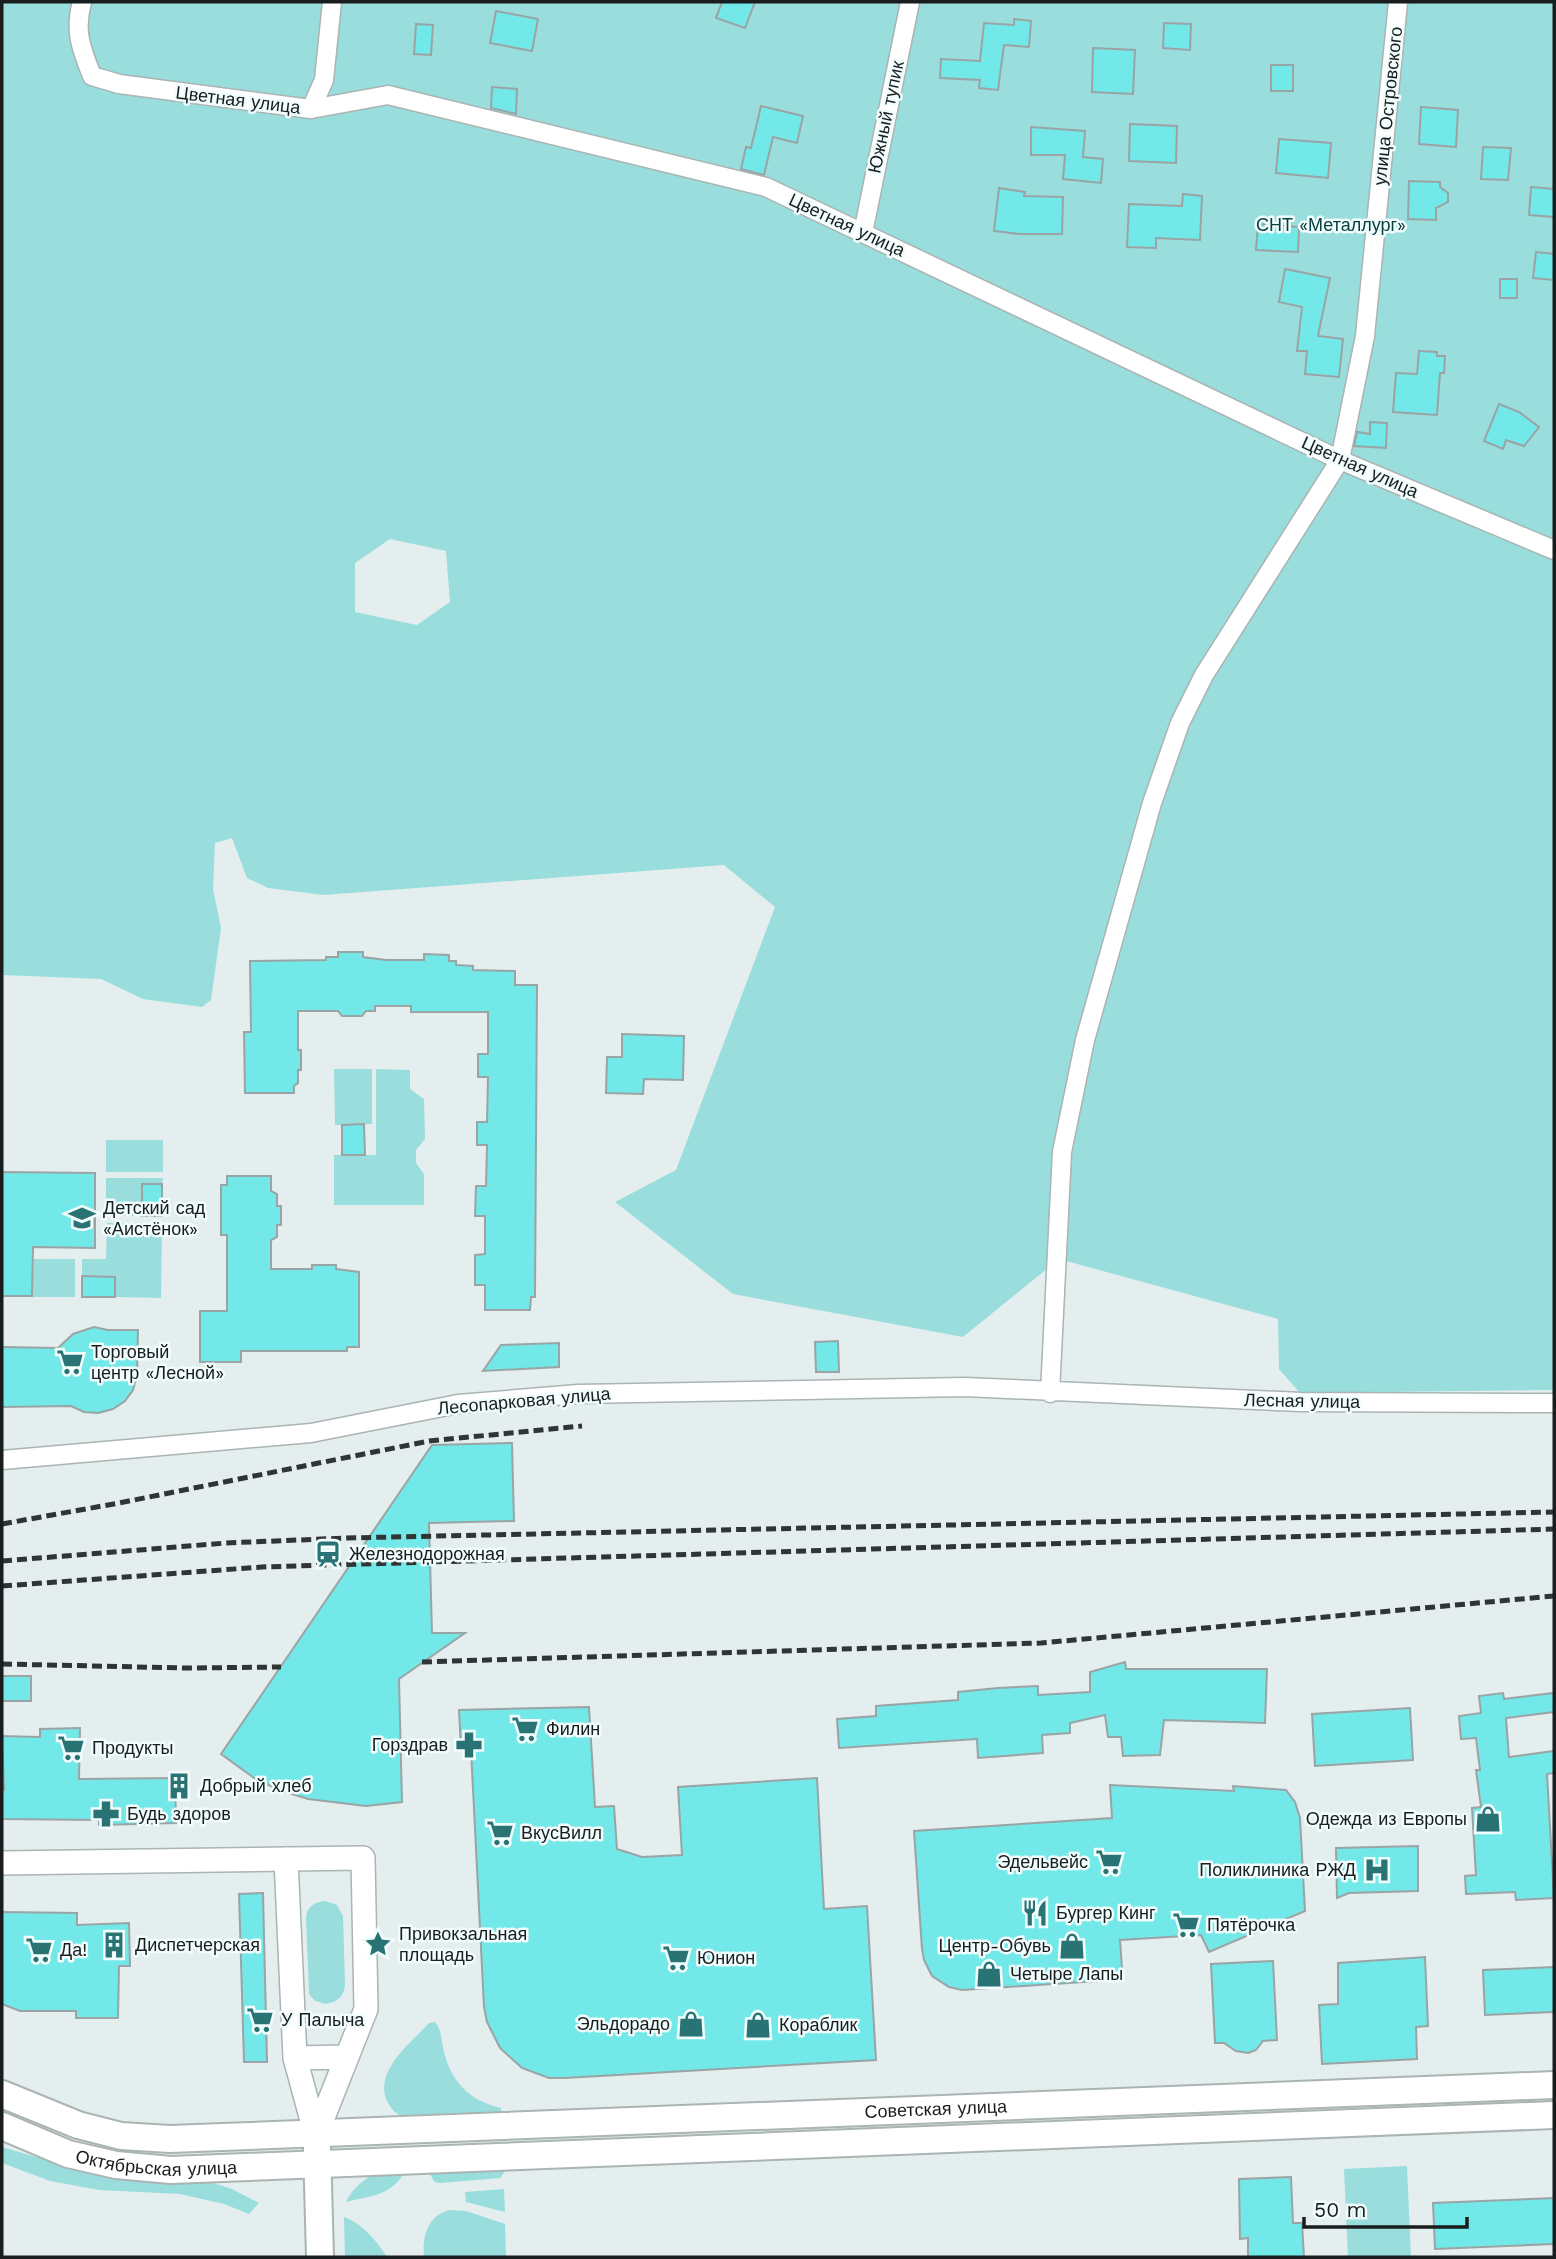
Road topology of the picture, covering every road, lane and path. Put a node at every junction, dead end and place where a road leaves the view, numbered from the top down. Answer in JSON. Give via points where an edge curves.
{"nodes":[{"id":1,"x":82,"y":2,"type":"edge"},
{"id":2,"x":332,"y":2,"type":"edge"},
{"id":3,"x":910,"y":2,"type":"edge"},
{"id":4,"x":1398,"y":2,"type":"edge"},
{"id":5,"x":311,"y":109,"type":"junction"},
{"id":6,"x":863,"y":233,"type":"junction"},
{"id":7,"x":1340,"y":460,"type":"junction"},
{"id":8,"x":1554,"y":550,"type":"edge"},
{"id":9,"x":1049,"y":1392,"type":"junction"},
{"id":10,"x":1554,"y":1403,"type":"edge"},
{"id":11,"x":2,"y":1460,"type":"edge"},
{"id":12,"x":286,"y":1859,"type":"junction"},
{"id":13,"x":2,"y":1863,"type":"edge"},
{"id":14,"x":347,"y":2057,"type":"junction"},
{"id":15,"x":295,"y":2058,"type":"junction"},
{"id":16,"x":1554,"y":2085,"type":"edge"},
{"id":17,"x":2,"y":2094,"type":"edge"},
{"id":18,"x":1554,"y":2115,"type":"edge"},
{"id":19,"x":2,"y":2126,"type":"edge"},
{"id":20,"x":316,"y":2134,"type":"junction"},
{"id":21,"x":317,"y":2165,"type":"junction"},
{"id":22,"x":320,"y":2257,"type":"edge"}],
"edges":[{"from":1,"to":5,"type":"street","name":"Цветная улица","via":[[79,43],[92,76],[119,84]]},
{"from":2,"to":5,"type":"street","via":[[324,80]]},
{"from":3,"to":6,"type":"street","name":"Южный тупик"},
{"from":4,"to":7,"type":"street","name":"улица Островского","via":[[1366,336]]},
{"from":5,"to":6,"type":"street","name":"Цветная улица","via":[[388,95],[766,187]]},
{"from":6,"to":7,"type":"street","name":"Цветная улица"},
{"from":7,"to":8,"type":"street","name":"Цветная улица"},
{"from":7,"to":9,"type":"street","via":[[1204,675],[1180,723],[1152,803],[1085,1040],[1062,1152]]},
{"from":9,"to":10,"type":"street","name":"Лесная улица","via":[[1301,1402]]},
{"from":9,"to":11,"type":"street","name":"Лесопарковая улица","via":[[965,1387],[578,1394],[458,1405],[311,1433]]},
{"from":12,"to":13,"type":"street"},
{"from":12,"to":14,"type":"street","via":[[363,1858],[366,2009]]},
{"from":12,"to":15,"type":"street"},
{"from":14,"to":15,"type":"street"},
{"from":14,"to":20,"type":"street"},
{"from":15,"to":20,"type":"street"},
{"from":16,"to":20,"type":"main road","name":"Советская улица"},
{"from":17,"to":20,"type":"main road","name":"Октябрьская улица","via":[[78,2126],[121,2136],[170,2139]]},
{"from":18,"to":21,"type":"main road","name":"Советская улица"},
{"from":19,"to":21,"type":"main road","name":"Октябрьская улица","via":[[68,2154],[116,2165],[171,2170]]},
{"from":20,"to":21,"type":"main road"},
{"from":21,"to":22,"type":"main road"}]}
